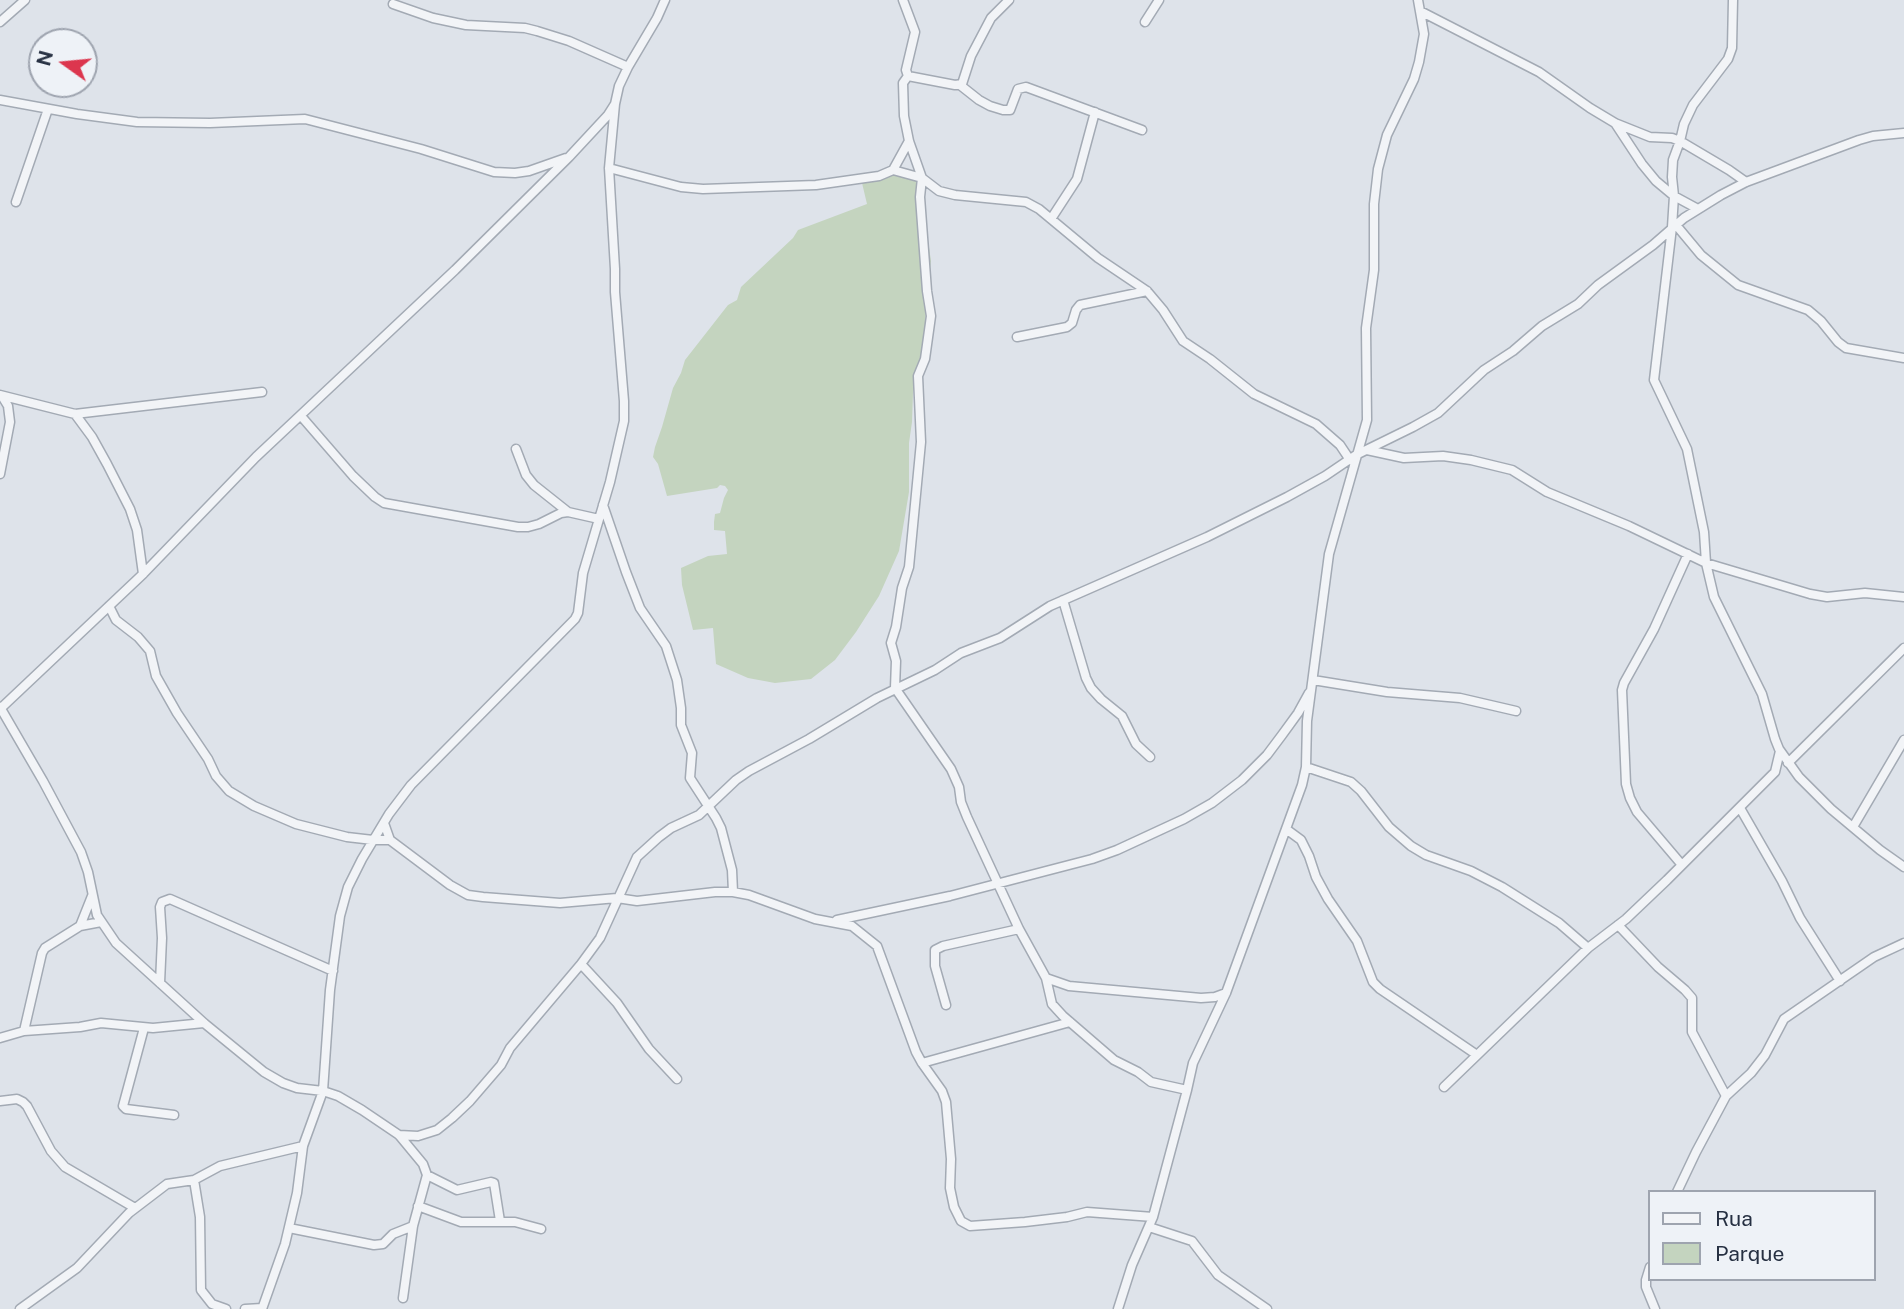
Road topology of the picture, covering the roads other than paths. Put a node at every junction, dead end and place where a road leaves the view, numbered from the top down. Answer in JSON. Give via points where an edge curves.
{"nodes":[{"id":1,"x":25,"y":0,"type":"edge"},
{"id":2,"x":665,"y":0,"type":"edge"},
{"id":3,"x":903,"y":0,"type":"edge"},
{"id":4,"x":1009,"y":0,"type":"edge"},
{"id":5,"x":1159,"y":0,"type":"edge"},
{"id":6,"x":1418,"y":0,"type":"edge"},
{"id":7,"x":1734,"y":0,"type":"edge"},
{"id":8,"x":393,"y":4,"type":"dead end"},
{"id":9,"x":1420,"y":11,"type":"junction"},
{"id":10,"x":0,"y":22,"type":"edge"},
{"id":11,"x":1145,"y":22,"type":"dead end"},
{"id":12,"x":628,"y":67,"type":"junction"},
{"id":13,"x":908,"y":76,"type":"junction"},
{"id":14,"x":960,"y":85,"type":"junction"},
{"id":15,"x":0,"y":100,"type":"edge"},
{"id":16,"x":615,"y":104,"type":"junction"},
{"id":17,"x":48,"y":108,"type":"junction"},
{"id":18,"x":1095,"y":112,"type":"junction"},
{"id":19,"x":1615,"y":123,"type":"junction"},
{"id":20,"x":1142,"y":130,"type":"dead end"},
{"id":21,"x":1904,"y":133,"type":"edge"},
{"id":22,"x":909,"y":141,"type":"junction"},
{"id":23,"x":1680,"y":141,"type":"junction"},
{"id":24,"x":569,"y":157,"type":"junction"},
{"id":25,"x":609,"y":168,"type":"junction"},
{"id":26,"x":893,"y":170,"type":"junction"},
{"id":27,"x":922,"y":178,"type":"junction"},
{"id":28,"x":1746,"y":182,"type":"junction"},
{"id":29,"x":1674,"y":196,"type":"junction"},
{"id":30,"x":16,"y":202,"type":"dead end"},
{"id":31,"x":1698,"y":209,"type":"junction"},
{"id":32,"x":1051,"y":219,"type":"junction"},
{"id":33,"x":1674,"y":226,"type":"junction"},
{"id":34,"x":1147,"y":291,"type":"junction"},
{"id":35,"x":1017,"y":337,"type":"dead end"},
{"id":36,"x":1904,"y":358,"type":"edge"},
{"id":37,"x":262,"y":392,"type":"dead end"},
{"id":38,"x":1,"y":395,"type":"edge"},
{"id":39,"x":75,"y":414,"type":"junction"},
{"id":40,"x":301,"y":416,"type":"junction"},
{"id":41,"x":516,"y":449,"type":"dead end"},
{"id":42,"x":1367,"y":450,"type":"junction"},
{"id":43,"x":1353,"y":458,"type":"junction"},
{"id":44,"x":0,"y":474,"type":"edge"},
{"id":45,"x":603,"y":505,"type":"junction"},
{"id":46,"x":568,"y":512,"type":"junction"},
{"id":47,"x":599,"y":519,"type":"junction"},
{"id":48,"x":1688,"y":554,"type":"junction"},
{"id":49,"x":1706,"y":562,"type":"junction"},
{"id":50,"x":143,"y":574,"type":"junction"},
{"id":51,"x":1904,"y":597,"type":"edge"},
{"id":52,"x":1063,"y":600,"type":"junction"},
{"id":53,"x":109,"y":606,"type":"junction"},
{"id":54,"x":1904,"y":648,"type":"edge"},
{"id":55,"x":1312,"y":684,"type":"junction"},
{"id":56,"x":895,"y":688,"type":"junction"},
{"id":57,"x":0,"y":708,"type":"edge"},
{"id":58,"x":1516,"y":711,"type":"dead end"},
{"id":59,"x":1904,"y":740,"type":"edge"},
{"id":60,"x":1780,"y":751,"type":"junction"},
{"id":61,"x":1150,"y":758,"type":"dead end"},
{"id":62,"x":1790,"y":766,"type":"junction"},
{"id":63,"x":1306,"y":767,"type":"junction"},
{"id":64,"x":1775,"y":772,"type":"junction"},
{"id":65,"x":709,"y":807,"type":"junction"},
{"id":66,"x":1740,"y":808,"type":"junction"},
{"id":67,"x":384,"y":823,"type":"junction"},
{"id":68,"x":1853,"y":827,"type":"junction"},
{"id":69,"x":1286,"y":830,"type":"junction"},
{"id":70,"x":373,"y":840,"type":"junction"},
{"id":71,"x":390,"y":840,"type":"junction"},
{"id":72,"x":1903,"y":863,"type":"edge"},
{"id":73,"x":1682,"y":865,"type":"junction"},
{"id":74,"x":999,"y":882,"type":"junction"},
{"id":75,"x":733,"y":892,"type":"junction"},
{"id":76,"x":92,"y":894,"type":"junction"},
{"id":77,"x":617,"y":898,"type":"junction"},
{"id":78,"x":831,"y":921,"type":"junction"},
{"id":79,"x":101,"y":922,"type":"junction"},
{"id":80,"x":1618,"y":925,"type":"junction"},
{"id":81,"x":80,"y":926,"type":"junction"},
{"id":82,"x":1019,"y":929,"type":"junction"},
{"id":83,"x":1904,"y":943,"type":"edge"},
{"id":84,"x":1588,"y":948,"type":"junction"},
{"id":85,"x":581,"y":964,"type":"junction"},
{"id":86,"x":333,"y":971,"type":"junction"},
{"id":87,"x":1046,"y":978,"type":"junction"},
{"id":88,"x":1840,"y":981,"type":"junction"},
{"id":89,"x":160,"y":983,"type":"junction"},
{"id":90,"x":1226,"y":993,"type":"junction"},
{"id":91,"x":946,"y":1005,"type":"dead end"},
{"id":92,"x":1070,"y":1022,"type":"junction"},
{"id":93,"x":204,"y":1023,"type":"junction"},
{"id":94,"x":144,"y":1028,"type":"junction"},
{"id":95,"x":24,"y":1031,"type":"junction"},
{"id":96,"x":0,"y":1038,"type":"edge"},
{"id":97,"x":1477,"y":1055,"type":"junction"},
{"id":98,"x":922,"y":1063,"type":"junction"},
{"id":99,"x":677,"y":1079,"type":"dead end"},
{"id":100,"x":1444,"y":1087,"type":"dead end"},
{"id":101,"x":1187,"y":1090,"type":"junction"},
{"id":102,"x":323,"y":1091,"type":"junction"},
{"id":103,"x":1726,"y":1096,"type":"junction"},
{"id":104,"x":0,"y":1101,"type":"edge"},
{"id":105,"x":174,"y":1115,"type":"dead end"},
{"id":106,"x":399,"y":1135,"type":"junction"},
{"id":107,"x":418,"y":1136,"type":"junction"},
{"id":108,"x":303,"y":1146,"type":"junction"},
{"id":109,"x":415,"y":1154,"type":"junction"},
{"id":110,"x":427,"y":1175,"type":"junction"},
{"id":111,"x":194,"y":1180,"type":"junction"},
{"id":112,"x":1678,"y":1190,"type":"edge"},
{"id":113,"x":418,"y":1206,"type":"junction"},
{"id":114,"x":135,"y":1208,"type":"junction"},
{"id":115,"x":1153,"y":1217,"type":"junction"},
{"id":116,"x":500,"y":1221,"type":"junction"},
{"id":117,"x":413,"y":1226,"type":"junction"},
{"id":118,"x":1149,"y":1227,"type":"junction"},
{"id":119,"x":289,"y":1228,"type":"junction"},
{"id":120,"x":541,"y":1229,"type":"dead end"},
{"id":121,"x":1648,"y":1274,"type":"edge"},
{"id":122,"x":403,"y":1298,"type":"dead end"},
{"id":123,"x":20,"y":1309,"type":"edge"},
{"id":124,"x":226,"y":1309,"type":"edge"},
{"id":125,"x":245,"y":1309,"type":"edge"},
{"id":126,"x":262,"y":1309,"type":"edge"},
{"id":127,"x":1118,"y":1309,"type":"edge"},
{"id":128,"x":1267,"y":1309,"type":"edge"},
{"id":129,"x":1655,"y":1309,"type":"edge"}],
"edges":[{"from":1,"to":10,"type":"street"},
{"from":2,"to":12,"type":"street"},
{"from":3,"to":13,"type":"street","via":[[915,32]]},
{"from":4,"to":14,"type":"street","via":[[991,18]]},
{"from":5,"to":11,"type":"street"},
{"from":6,"to":9,"type":"street"},
{"from":7,"to":23,"type":"street","via":[[1728,59],[1693,105]]},
{"from":8,"to":12,"type":"street","via":[[466,25],[537,31]]},
{"from":9,"to":19,"type":"street","via":[[1539,72]]},
{"from":9,"to":43,"type":"street","via":[[1424,34],[1419,62],[1387,135],[1378,169],[1374,270],[1366,328],[1367,420]]},
{"from":12,"to":16,"type":"street"},
{"from":13,"to":14,"type":"street"},
{"from":13,"to":22,"type":"street","via":[[902,96]]},
{"from":14,"to":18,"type":"street","via":[[1003,110],[1010,110],[1022,87]]},
{"from":15,"to":17,"type":"street"},
{"from":16,"to":24,"type":"street"},
{"from":16,"to":25,"type":"street"},
{"from":17,"to":24,"type":"street","via":[[137,122],[305,119],[494,172],[529,172]]},
{"from":17,"to":30,"type":"street"},
{"from":18,"to":20,"type":"street"},
{"from":18,"to":32,"type":"street","via":[[1077,179]]},
{"from":19,"to":23,"type":"street","via":[[1650,137]]},
{"from":19,"to":29,"type":"street","via":[[1648,173]]},
{"from":21,"to":28,"type":"street","via":[[1873,135]]},
{"from":22,"to":26,"type":"street"},
{"from":22,"to":27,"type":"street"},
{"from":23,"to":28,"type":"street"},
{"from":23,"to":29,"type":"street","via":[[1672,177]]},
{"from":24,"to":40,"type":"street"},
{"from":25,"to":26,"type":"street","via":[[703,189],[816,185]]},
{"from":25,"to":45,"type":"street","via":[[624,421]]},
{"from":26,"to":27,"type":"street"},
{"from":27,"to":32,"type":"street","via":[[939,191],[956,195],[1026,202]]},
{"from":27,"to":56,"type":"street","via":[[931,316],[918,376],[921,442],[909,567],[891,643]]},
{"from":28,"to":31,"type":"street"},
{"from":29,"to":31,"type":"street"},
{"from":29,"to":33,"type":"street"},
{"from":31,"to":33,"type":"street"},
{"from":32,"to":34,"type":"street"},
{"from":33,"to":36,"type":"street","via":[[1738,285],[1808,310],[1846,348]]},
{"from":33,"to":42,"type":"street","via":[[1578,304],[1484,370],[1438,413]]},
{"from":33,"to":49,"type":"street","via":[[1654,380],[1687,449]]},
{"from":34,"to":35,"type":"street","via":[[1080,306],[1067,327]]},
{"from":34,"to":43,"type":"street","via":[[1184,341],[1254,394],[1316,424]]},
{"from":37,"to":39,"type":"street"},
{"from":38,"to":39,"type":"street"},
{"from":38,"to":44,"type":"street","via":[[10,422]]},
{"from":39,"to":50,"type":"street","via":[[130,509],[138,530]]},
{"from":40,"to":46,"type":"street","via":[[353,476],[384,503],[518,527]]},
{"from":40,"to":50,"type":"street"},
{"from":41,"to":46,"type":"street","via":[[534,485]]},
{"from":42,"to":43,"type":"street"},
{"from":42,"to":48,"type":"street","via":[[1404,458],[1462,458],[1512,470],[1547,492]]},
{"from":43,"to":52,"type":"street","via":[[1188,546]]},
{"from":43,"to":55,"type":"street","via":[[1329,554]]},
{"from":45,"to":47,"type":"street"},
{"from":45,"to":65,"type":"street","via":[[640,608],[666,646],[677,680],[681,725],[692,753],[690,778]]},
{"from":46,"to":47,"type":"street"},
{"from":47,"to":67,"type":"street","via":[[575,619],[411,785]]},
{"from":48,"to":49,"type":"street"},
{"from":48,"to":73,"type":"street","via":[[1622,690],[1630,798]]},
{"from":49,"to":51,"type":"street","via":[[1819,597],[1866,593]]},
{"from":49,"to":60,"type":"street","via":[[1714,597],[1762,694]]},
{"from":50,"to":53,"type":"street"},
{"from":52,"to":56,"type":"street","via":[[1000,638]]},
{"from":52,"to":61,"type":"street","via":[[1091,688],[1122,716],[1136,744]]},
{"from":53,"to":57,"type":"street"},
{"from":53,"to":70,"type":"street","via":[[116,620],[150,651],[156,676],[229,791],[296,824]]},
{"from":54,"to":62,"type":"street"},
{"from":55,"to":58,"type":"street","via":[[1460,698]]},
{"from":55,"to":63,"type":"street"},
{"from":55,"to":74,"type":"street","via":[[1298,713],[1267,755],[1212,803],[1092,859]]},
{"from":56,"to":65,"type":"street","via":[[749,771]]},
{"from":56,"to":74,"type":"street","via":[[951,769],[967,817]]},
{"from":57,"to":76,"type":"street","via":[[80,852]]},
{"from":59,"to":68,"type":"street"},
{"from":60,"to":62,"type":"street"},
{"from":60,"to":64,"type":"street"},
{"from":62,"to":64,"type":"street"},
{"from":62,"to":68,"type":"street"},
{"from":63,"to":69,"type":"street"},
{"from":63,"to":84,"type":"street","via":[[1351,782],[1411,846],[1502,887],[1559,923]]},
{"from":64,"to":66,"type":"street"},
{"from":65,"to":75,"type":"street","via":[[725,841]]},
{"from":65,"to":77,"type":"street","via":[[646,848],[633,863]]},
{"from":66,"to":73,"type":"street"},
{"from":66,"to":88,"type":"street"},
{"from":67,"to":70,"type":"street"},
{"from":67,"to":71,"type":"street"},
{"from":68,"to":72,"type":"street"},
{"from":69,"to":90,"type":"street"},
{"from":69,"to":97,"type":"street","via":[[1301,841],[1328,899],[1357,942],[1373,982]]},
{"from":70,"to":71,"type":"street"},
{"from":70,"to":86,"type":"street","via":[[348,887]]},
{"from":71,"to":77,"type":"street","via":[[468,895],[560,903]]},
{"from":73,"to":80,"type":"street"},
{"from":74,"to":78,"type":"street"},
{"from":74,"to":82,"type":"street"},
{"from":75,"to":77,"type":"street","via":[[637,901]]},
{"from":75,"to":78,"type":"street"},
{"from":76,"to":79,"type":"street"},
{"from":76,"to":81,"type":"street"},
{"from":77,"to":85,"type":"street","via":[[600,938]]},
{"from":78,"to":98,"type":"street","via":[[852,926],[877,946]]},
{"from":79,"to":81,"type":"street"},
{"from":79,"to":89,"type":"street","via":[[116,943]]},
{"from":80,"to":84,"type":"street"},
{"from":80,"to":103,"type":"street","via":[[1692,998],[1692,1032]]},
{"from":81,"to":95,"type":"street","via":[[42,953]]},
{"from":82,"to":87,"type":"street"},
{"from":82,"to":91,"type":"street","via":[[935,950]]},
{"from":83,"to":88,"type":"street"},
{"from":84,"to":97,"type":"street"},
{"from":85,"to":99,"type":"street"},
{"from":85,"to":107,"type":"street","via":[[470,1101],[437,1130]]},
{"from":86,"to":89,"type":"street","via":[[170,899],[160,907]]},
{"from":86,"to":102,"type":"street"},
{"from":87,"to":90,"type":"street","via":[[1069,986],[1201,998]]},
{"from":87,"to":92,"type":"street","via":[[1052,1004]]},
{"from":88,"to":103,"type":"street","via":[[1784,1019],[1765,1055]]},
{"from":89,"to":93,"type":"street"},
{"from":90,"to":101,"type":"street","via":[[1193,1063]]},
{"from":92,"to":98,"type":"street"},
{"from":92,"to":101,"type":"street","via":[[1105,1054],[1151,1082]]},
{"from":93,"to":94,"type":"street"},
{"from":93,"to":102,"type":"street","via":[[273,1078],[297,1088]]},
{"from":94,"to":95,"type":"street","via":[[101,1023]]},
{"from":94,"to":105,"type":"street","via":[[123,1106]]},
{"from":95,"to":96,"type":"street"},
{"from":97,"to":100,"type":"street"},
{"from":98,"to":115,"type":"street","via":[[946,1102],[950,1188],[958,1217],[965,1224],[1025,1223],[1087,1212]]},
{"from":101,"to":115,"type":"street"},
{"from":102,"to":106,"type":"street"},
{"from":102,"to":108,"type":"street"},
{"from":103,"to":112,"type":"street"},
{"from":104,"to":114,"type":"street","via":[[23,1102],[65,1167]]},
{"from":106,"to":107,"type":"street"},
{"from":106,"to":109,"type":"street"},
{"from":107,"to":109,"type":"street"},
{"from":108,"to":111,"type":"street","via":[[220,1166]]},
{"from":108,"to":119,"type":"street"},
{"from":109,"to":110,"type":"street"},
{"from":110,"to":113,"type":"street"},
{"from":110,"to":116,"type":"street","via":[[457,1190],[491,1182]]},
{"from":111,"to":114,"type":"street","via":[[167,1184]]},
{"from":111,"to":124,"type":"street","via":[[200,1217],[201,1290],[212,1304]]},
{"from":113,"to":116,"type":"street","via":[[468,1223]]},
{"from":113,"to":117,"type":"street"},
{"from":114,"to":123,"type":"street","via":[[77,1268]]},
{"from":115,"to":118,"type":"street"},
{"from":116,"to":120,"type":"street"},
{"from":117,"to":119,"type":"street","via":[[374,1245]]},
{"from":117,"to":122,"type":"street"},
{"from":118,"to":127,"type":"street"},
{"from":118,"to":128,"type":"street","via":[[1192,1241],[1218,1275]]},
{"from":119,"to":126,"type":"street"},
{"from":121,"to":129,"type":"street","via":[[1646,1287]]},
{"from":125,"to":126,"type":"street"}]}
